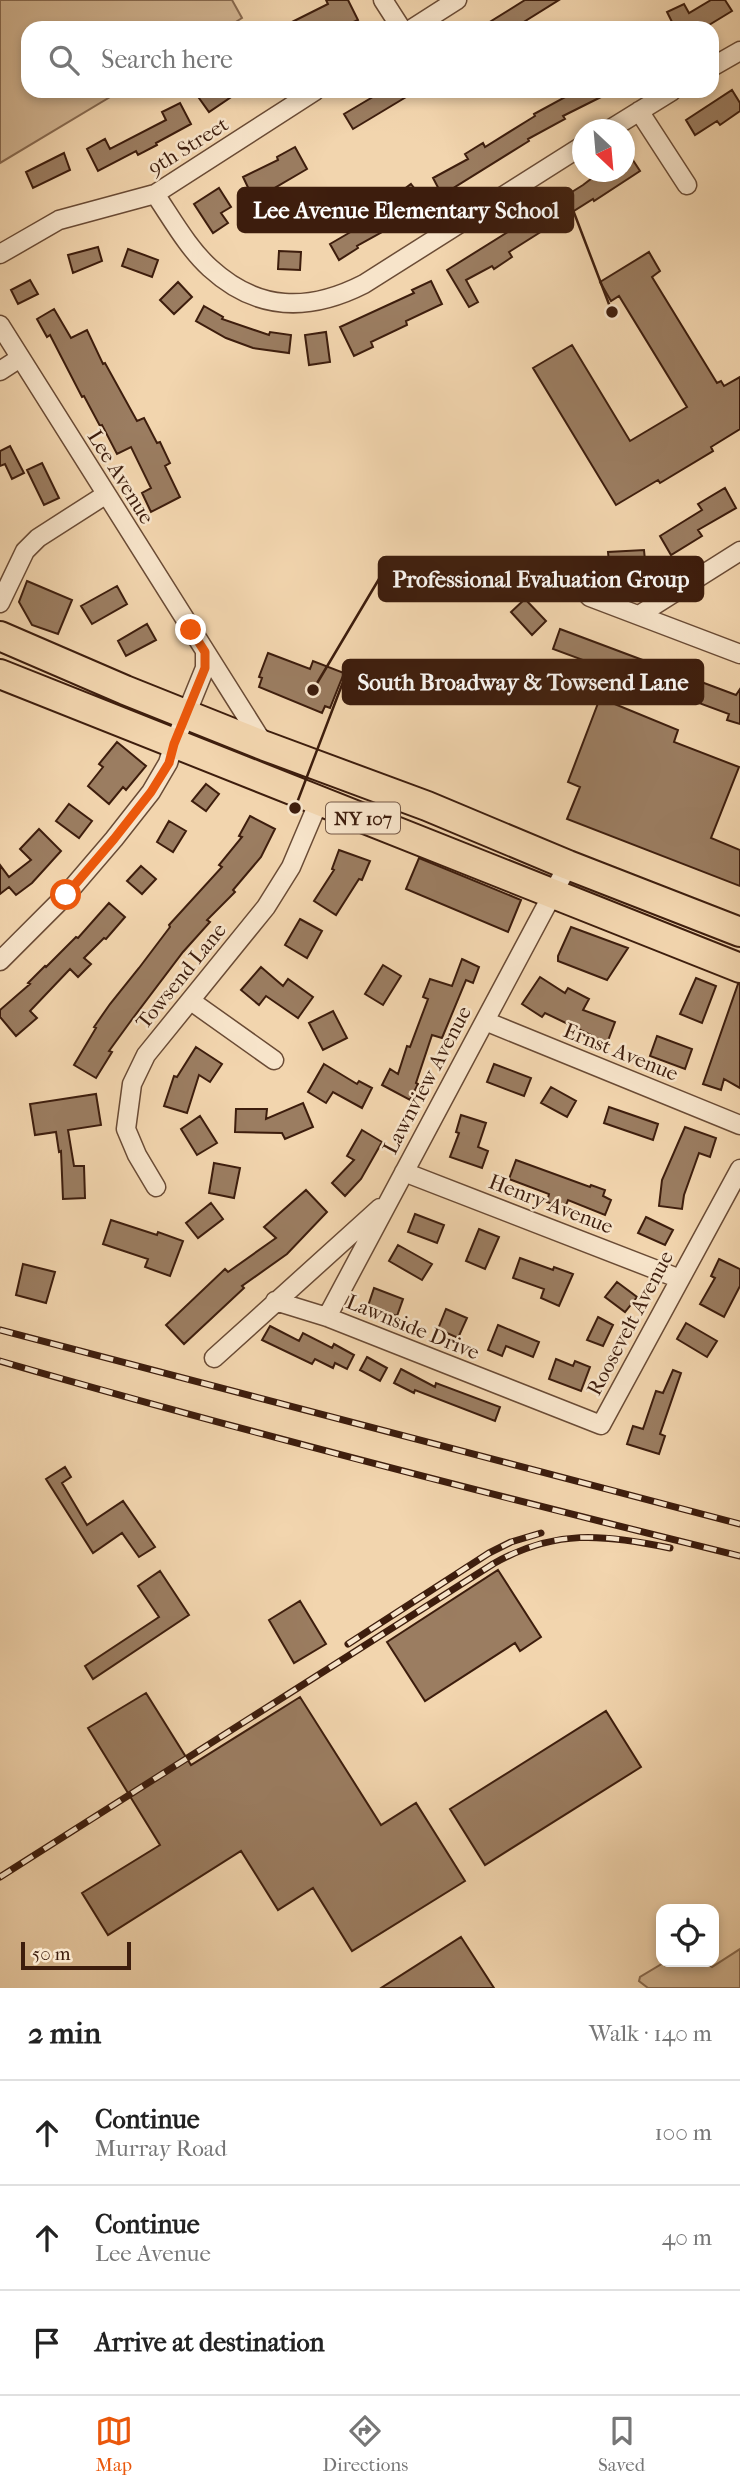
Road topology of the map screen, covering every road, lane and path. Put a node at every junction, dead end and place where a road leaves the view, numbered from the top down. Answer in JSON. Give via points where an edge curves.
{"nodes":[{"id":1,"x":383,"y":0,"type":"edge"},
{"id":2,"x":457,"y":0,"type":"edge"},
{"id":3,"x":396,"y":21,"type":"edge"},
{"id":4,"x":424,"y":21,"type":"edge"},
{"id":5,"x":740,"y":51,"type":"edge"},
{"id":6,"x":719,"y":63,"type":"edge"},
{"id":7,"x":304,"y":98,"type":"edge"},
{"id":8,"x":660,"y":98,"type":"edge"},
{"id":9,"x":639,"y":111,"type":"junction"},
{"id":10,"x":626,"y":119,"type":"edge"},
{"id":11,"x":572,"y":153,"type":"edge"},
{"id":12,"x":687,"y":184,"type":"dead end"},
{"id":13,"x":155,"y":194,"type":"junction"},
{"id":14,"x":0,"y":254,"type":"edge"},
{"id":15,"x":0,"y":326,"type":"edge"},
{"id":16,"x":20,"y":358,"type":"junction"},
{"id":17,"x":0,"y":371,"type":"edge"},
{"id":18,"x":106,"y":495,"type":"junction"},
{"id":19,"x":740,"y":551,"type":"edge"},
{"id":20,"x":563,"y":568,"type":"dead end"},
{"id":21,"x":0,"y":603,"type":"edge"},
{"id":22,"x":639,"y":615,"type":"junction"},
{"id":23,"x":0,"y":636,"type":"edge"},
{"id":24,"x":205,"y":652,"type":"junction"},
{"id":25,"x":740,"y":654,"type":"edge"},
{"id":26,"x":0,"y":674,"type":"edge"},
{"id":27,"x":186,"y":713,"type":"junction"},
{"id":28,"x":174,"y":744,"type":"junction"},
{"id":29,"x":265,"y":746,"type":"junction"},
{"id":30,"x":319,"y":801,"type":"junction"},
{"id":31,"x":568,"y":865,"type":"junction"},
{"id":32,"x":553,"y":894,"type":"junction"},
{"id":33,"x":740,"y":932,"type":"edge"},
{"id":34,"x":0,"y":961,"type":"edge"},
{"id":35,"x":740,"y":968,"type":"edge"},
{"id":36,"x":191,"y":1001,"type":"junction"},
{"id":37,"x":485,"y":1021,"type":"junction"},
{"id":38,"x":274,"y":1060,"type":"dead end"},
{"id":39,"x":740,"y":1125,"type":"edge"},
{"id":40,"x":740,"y":1169,"type":"edge"},
{"id":41,"x":404,"y":1172,"type":"junction"},
{"id":42,"x":156,"y":1187,"type":"dead end"},
{"id":43,"x":390,"y":1200,"type":"junction"},
{"id":44,"x":680,"y":1279,"type":"junction"},
{"id":45,"x":278,"y":1298,"type":"junction"},
{"id":46,"x":327,"y":1317,"type":"junction"},
{"id":47,"x":214,"y":1358,"type":"dead end"},
{"id":48,"x":483,"y":1380,"type":"joint"}],
"edges":[{"from":1,"to":3,"type":"street"},
{"from":2,"to":4,"type":"street"},
{"from":5,"to":6,"type":"street"},
{"from":7,"to":13,"type":"street","name":"9th Street"},
{"from":8,"to":9,"type":"street"},
{"from":9,"to":10,"type":"street"},
{"from":9,"to":12,"type":"street"},
{"from":11,"to":13,"type":"street","via":[[365,284],[321,302],[279,303],[237,288],[210,268],[189,244]]},
{"from":13,"to":14,"type":"street","name":"9th Street","via":[[59,220]]},
{"from":15,"to":16,"type":"street","name":"Lee Avenue"},
{"from":16,"to":17,"type":"street"},
{"from":16,"to":18,"type":"street","name":"Lee Avenue"},
{"from":18,"to":21,"type":"street","via":[[25,551]]},
{"from":18,"to":24,"type":"street","name":"Lee Avenue"},
{"from":19,"to":22,"type":"street"},
{"from":20,"to":22,"type":"street","via":[[590,597]]},
{"from":22,"to":25,"type":"street"},
{"from":23,"to":27,"type":"main road","number":"NY 107"},
{"from":24,"to":27,"type":"street","via":[[205,668]]},
{"from":24,"to":29,"type":"street","name":"Lee Avenue"},
{"from":26,"to":28,"type":"main road","number":"NY 107"},
{"from":27,"to":28,"type":"street"},
{"from":27,"to":29,"type":"main road","number":"NY 107"},
{"from":28,"to":30,"type":"main road","number":"NY 107"},
{"from":28,"to":34,"type":"street","via":[[169,763],[151,792],[114,839]]},
{"from":29,"to":31,"type":"main road","number":"NY 107"},
{"from":30,"to":32,"type":"main road","number":"NY 107"},
{"from":30,"to":36,"type":"street","name":"Towsend Lane","via":[[291,867],[266,907]]},
{"from":31,"to":32,"type":"street","name":"Lawnview Avenue"},
{"from":31,"to":33,"type":"main road","number":"NY 107"},
{"from":32,"to":35,"type":"main road","number":"NY 107"},
{"from":32,"to":37,"type":"street","name":"Lawnview Avenue"},
{"from":36,"to":38,"type":"street"},
{"from":36,"to":42,"type":"street","name":"Towsend Lane","via":[[146,1055],[132,1084],[126,1129]]},
{"from":37,"to":39,"type":"street","name":"Ernst Avenue"},
{"from":37,"to":41,"type":"street","name":"Lawnview Avenue"},
{"from":40,"to":44,"type":"street","name":"Roosevelt Avenue"},
{"from":41,"to":43,"type":"street","name":"Lawnview Avenue"},
{"from":41,"to":44,"type":"street","name":"Henry Avenue"},
{"from":43,"to":45,"type":"street"},
{"from":43,"to":46,"type":"street","name":"Lawnview Avenue"},
{"from":44,"to":48,"type":"street","name":"Roosevelt Avenue","via":[[601,1425]]},
{"from":45,"to":46,"type":"street","name":"Lawnside Drive"},
{"from":45,"to":47,"type":"street"},
{"from":46,"to":48,"type":"street","name":"Lawnside Drive"}]}
